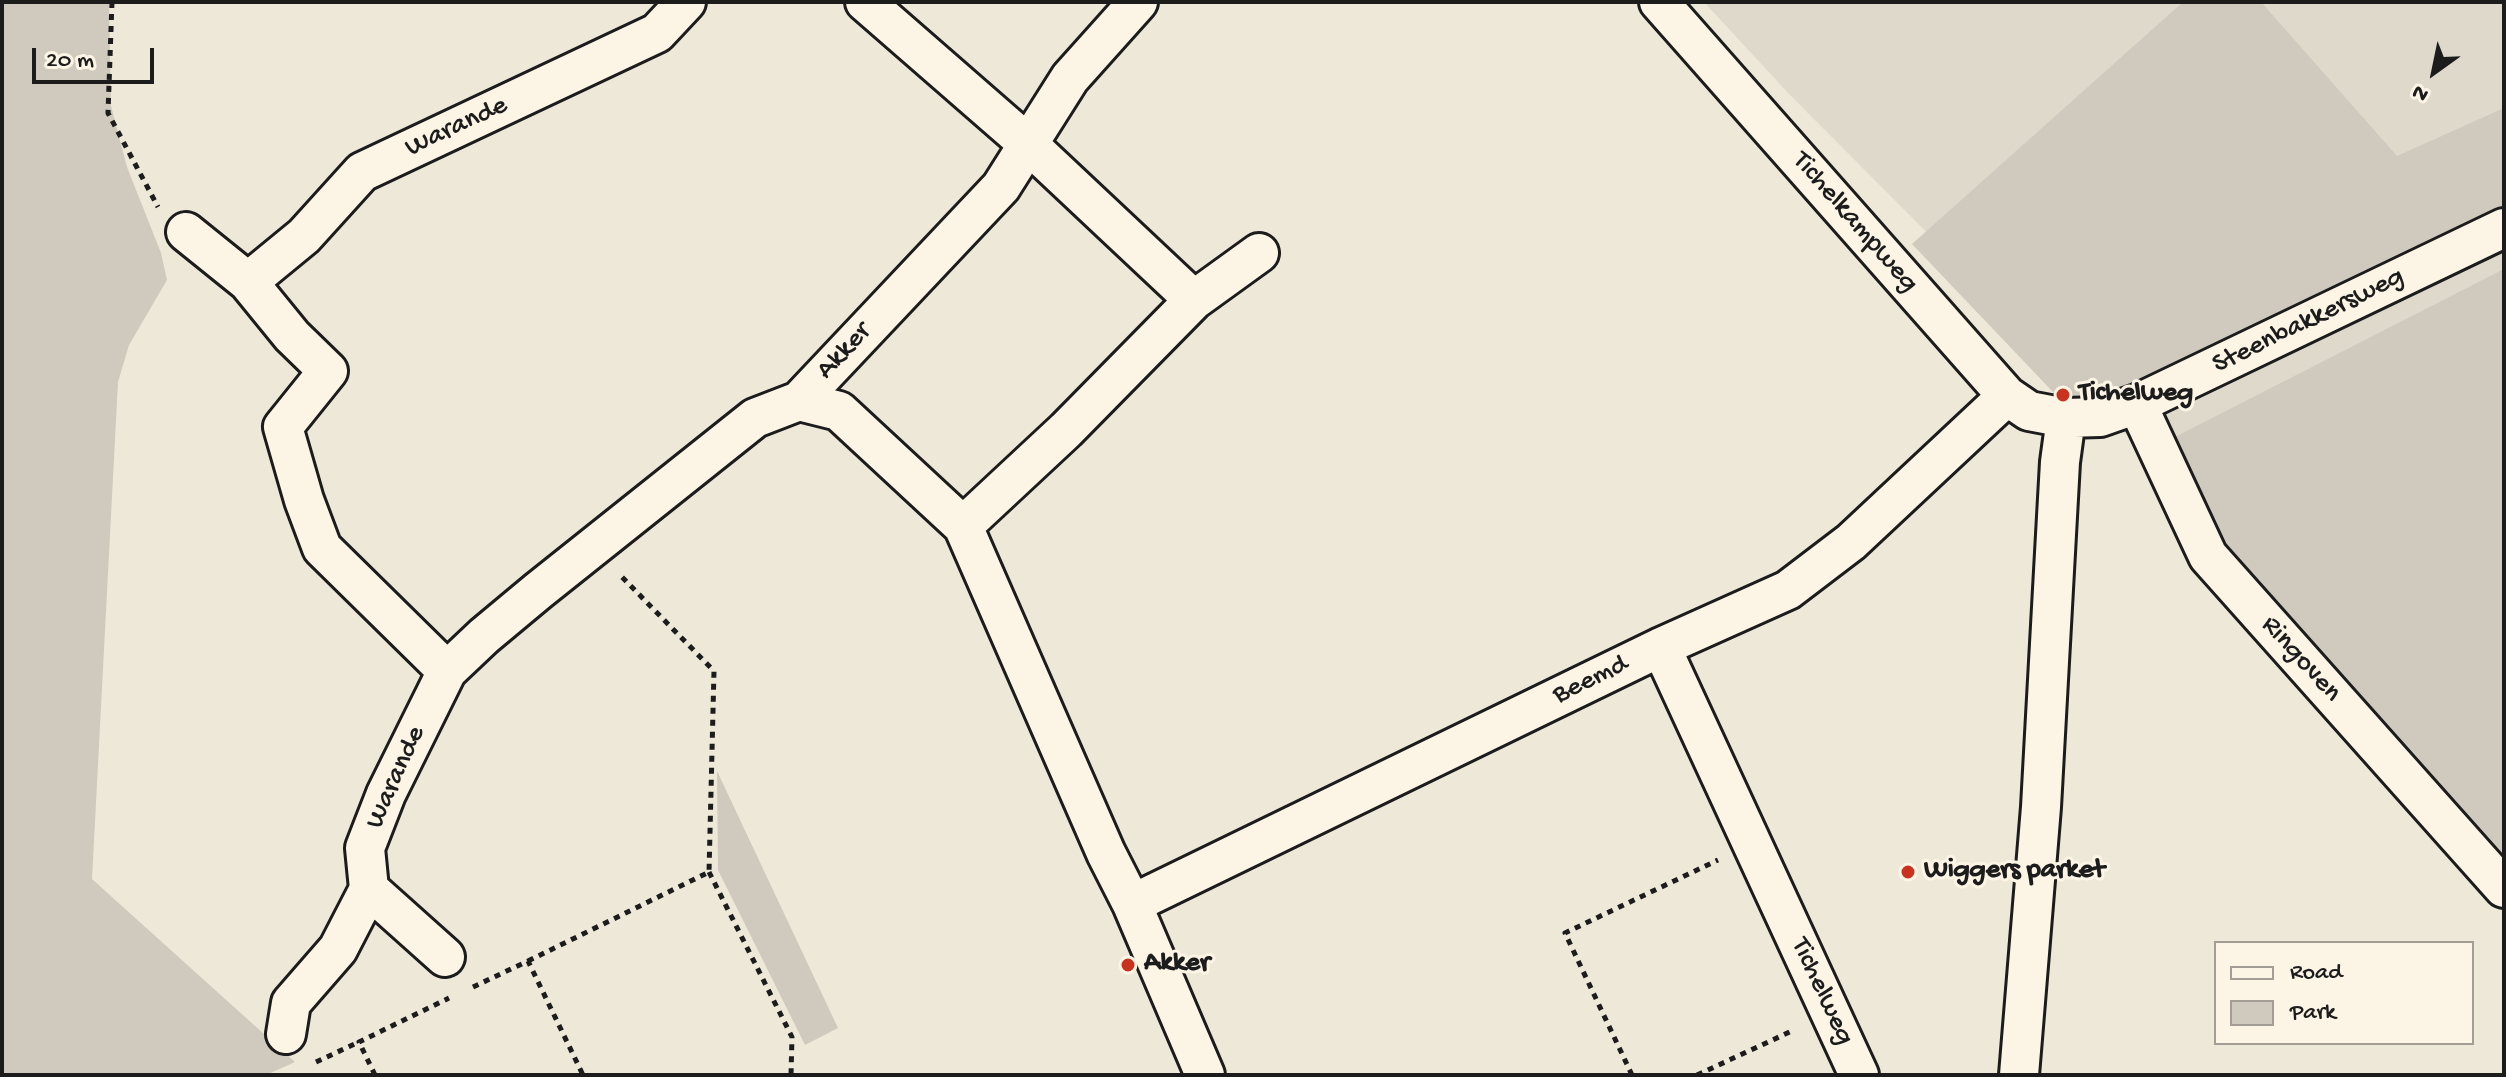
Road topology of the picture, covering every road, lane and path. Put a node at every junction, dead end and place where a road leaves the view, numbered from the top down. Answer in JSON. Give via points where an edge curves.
{"nodes":[{"id":1,"x":112,"y":2,"type":"edge"},
{"id":2,"x":686,"y":2,"type":"edge"},
{"id":3,"x":865,"y":2,"type":"edge"},
{"id":4,"x":1138,"y":2,"type":"edge"},
{"id":5,"x":1659,"y":2,"type":"edge"},
{"id":6,"x":1028,"y":144,"type":"junction"},
{"id":7,"x":2504,"y":228,"type":"edge"},
{"id":8,"x":186,"y":232,"type":"joint"},
{"id":9,"x":1259,"y":253,"type":"dead end"},
{"id":10,"x":248,"y":282,"type":"junction"},
{"id":11,"x":1194,"y":300,"type":"junction"},
{"id":12,"x":2007,"y":396,"type":"junction"},
{"id":13,"x":799,"y":401,"type":"junction"},
{"id":14,"x":2137,"y":404,"type":"junction"},
{"id":15,"x":2066,"y":418,"type":"junction"},
{"id":16,"x":963,"y":526,"type":"junction"},
{"id":17,"x":592,"y":547,"type":"junction"},
{"id":18,"x":1661,"y":647,"type":"junction"},
{"id":19,"x":447,"y":671,"type":"junction"},
{"id":20,"x":1752,"y":843,"type":"junction"},
{"id":21,"x":709,"y":872,"type":"junction"},
{"id":22,"x":2504,"y":888,"type":"edge"},
{"id":23,"x":369,"y":889,"type":"junction"},
{"id":24,"x":1132,"y":904,"type":"junction"},
{"id":25,"x":445,"y":957,"type":"dead end"},
{"id":26,"x":528,"y":961,"type":"junction"},
{"id":27,"x":1831,"y":1013,"type":"junction"},
{"id":28,"x":286,"y":1034,"type":"dead end"},
{"id":29,"x":359,"y":1042,"type":"junction"},
{"id":30,"x":310,"y":1065,"type":"dead end"},
{"id":31,"x":375,"y":1075,"type":"edge"},
{"id":32,"x":583,"y":1075,"type":"edge"},
{"id":33,"x":791,"y":1075,"type":"edge"},
{"id":34,"x":1205,"y":1075,"type":"edge"},
{"id":35,"x":1632,"y":1075,"type":"edge"},
{"id":36,"x":1697,"y":1075,"type":"edge"},
{"id":37,"x":1859,"y":1075,"type":"edge"},
{"id":38,"x":2019,"y":1075,"type":"edge"}],
"edges":[{"from":1,"to":8,"type":"path","via":[[108,113],[159,208]]},
{"from":2,"to":10,"type":"street","name":"Warande","via":[[657,33],[362,172],[304,236]]},
{"from":3,"to":6,"type":"street"},
{"from":4,"to":6,"type":"street","name":"Akker","via":[[1070,78]]},
{"from":5,"to":12,"type":"street","name":"Tichelkampweg"},
{"from":6,"to":11,"type":"street"},
{"from":6,"to":13,"type":"street","name":"Akker","via":[[1001,187]]},
{"from":7,"to":14,"type":"street","name":"Steenbakkersweg"},
{"from":8,"to":10,"type":"street"},
{"from":9,"to":11,"type":"street"},
{"from":10,"to":19,"type":"street","via":[[328,371],[283,427],[322,548]]},
{"from":11,"to":16,"type":"street"},
{"from":12,"to":15,"type":"street","name":"Tichelkampweg","via":[[2029,411]]},
{"from":12,"to":18,"type":"street","name":"Beemd","via":[[1851,542],[1788,590]]},
{"from":13,"to":16,"type":"street","name":"Akker","via":[[839,411]]},
{"from":13,"to":17,"type":"street","name":"Warande","via":[[755,418]]},
{"from":14,"to":15,"type":"street","name":"Steenbakkersweg","via":[[2100,417]]},
{"from":14,"to":22,"type":"street","name":"Ringoven","via":[[2208,556]]},
{"from":15,"to":38,"type":"street"},
{"from":16,"to":24,"type":"street","name":"Akker"},
{"from":17,"to":19,"type":"street","name":"Warande"},
{"from":17,"to":21,"type":"path","via":[[714,671]]},
{"from":18,"to":20,"type":"street","name":"Tichelweg"},
{"from":18,"to":24,"type":"street","name":"Beemd"},
{"from":19,"to":23,"type":"street","name":"Warande","via":[[365,848]]},
{"from":20,"to":27,"type":"street","name":"Tichelweg"},
{"from":20,"to":35,"type":"path","via":[[1565,933]]},
{"from":21,"to":26,"type":"path"},
{"from":21,"to":33,"type":"path","via":[[792,1037]]},
{"from":23,"to":25,"type":"street"},
{"from":23,"to":28,"type":"street","via":[[338,949],[291,1003]]},
{"from":24,"to":34,"type":"street","name":"Akker"},
{"from":26,"to":29,"type":"path"},
{"from":26,"to":32,"type":"path"},
{"from":27,"to":36,"type":"path"},
{"from":27,"to":37,"type":"street","name":"Tichelweg"},
{"from":29,"to":30,"type":"path"},
{"from":29,"to":31,"type":"path"}]}
